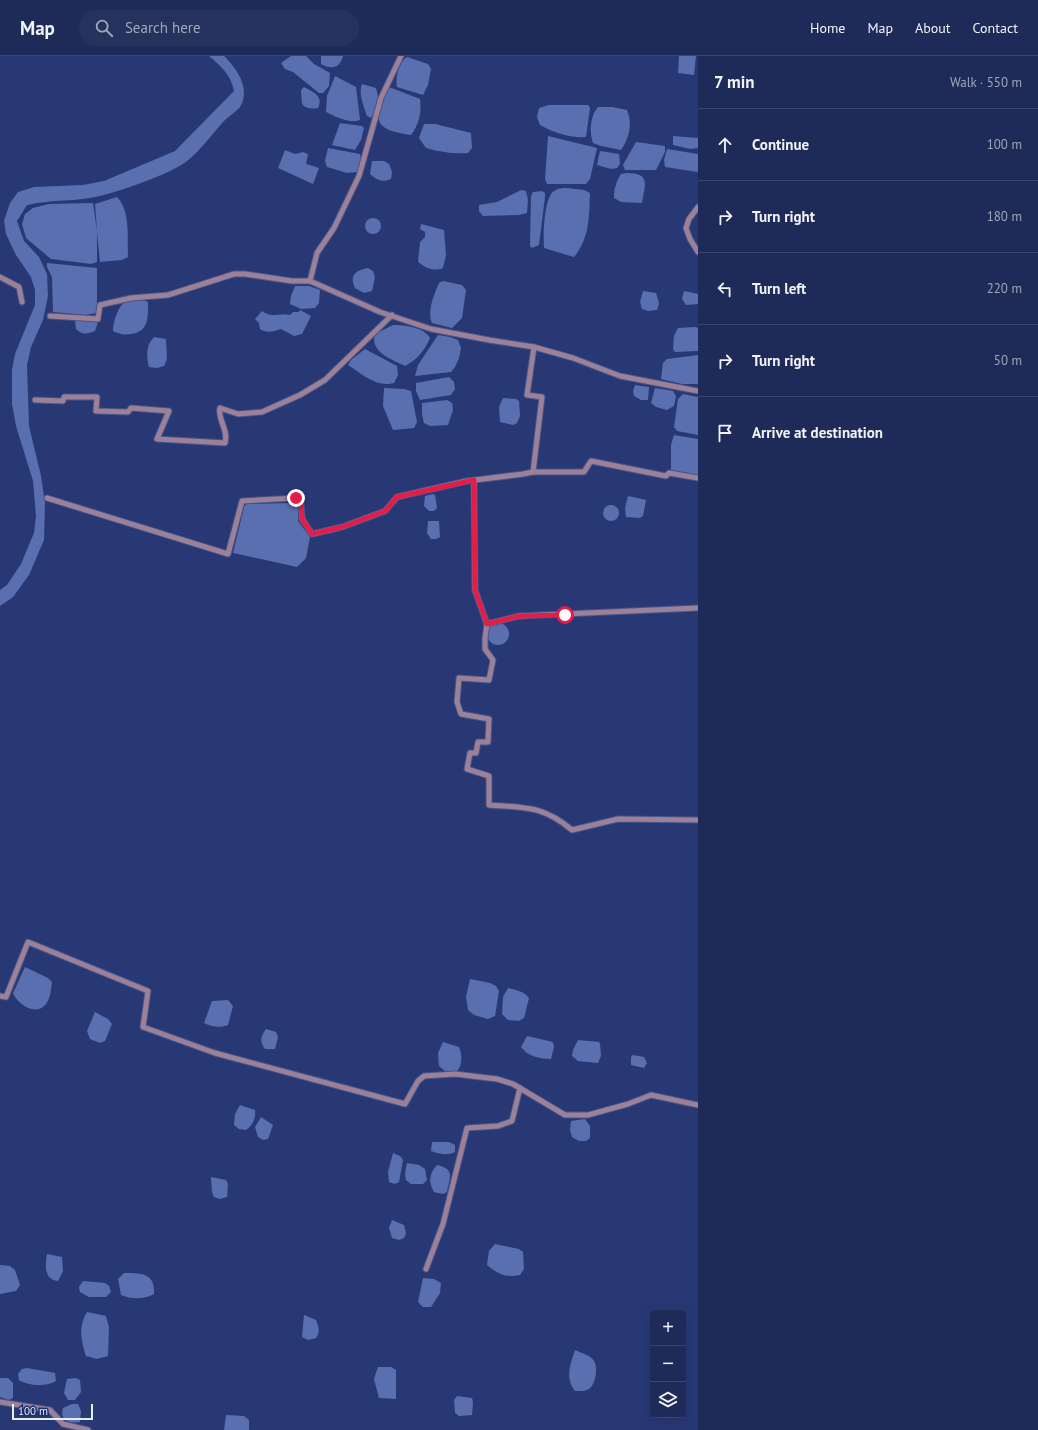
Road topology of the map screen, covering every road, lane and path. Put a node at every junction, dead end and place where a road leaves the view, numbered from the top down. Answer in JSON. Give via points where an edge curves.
{"nodes":[{"id":1,"x":401,"y":56,"type":"edge"},
{"id":2,"x":698,"y":207,"type":"edge"},
{"id":3,"x":698,"y":252,"type":"edge"},
{"id":4,"x":0,"y":276,"type":"edge"},
{"id":5,"x":310,"y":281,"type":"junction"},
{"id":6,"x":22,"y":302,"type":"dead end"},
{"id":7,"x":392,"y":315,"type":"junction"},
{"id":8,"x":50,"y":316,"type":"dead end"},
{"id":9,"x":534,"y":347,"type":"junction"},
{"id":10,"x":698,"y":391,"type":"edge"},
{"id":11,"x":35,"y":400,"type":"dead end"},
{"id":12,"x":533,"y":472,"type":"junction"},
{"id":13,"x":698,"y":478,"type":"edge"},
{"id":14,"x":474,"y":480,"type":"junction"},
{"id":15,"x":47,"y":498,"type":"dead end"},
{"id":16,"x":698,"y":608,"type":"edge"},
{"id":17,"x":487,"y":624,"type":"junction"},
{"id":18,"x":698,"y":820,"type":"edge"},
{"id":19,"x":0,"y":996,"type":"edge"},
{"id":20,"x":520,"y":1088,"type":"junction"},
{"id":21,"x":698,"y":1105,"type":"edge"},
{"id":22,"x":426,"y":1269,"type":"dead end"},
{"id":23,"x":0,"y":1402,"type":"edge"},
{"id":24,"x":88,"y":1430,"type":"edge"}],
"edges":[{"from":1,"to":5,"type":"street","via":[[380,98],[359,176],[334,228],[318,253]]},
{"from":2,"to":3,"type":"street","via":[[686,228]]},
{"from":4,"to":6,"type":"street","via":[[19,287]]},
{"from":5,"to":7,"type":"street"},
{"from":5,"to":8,"type":"street","via":[[234,274],[168,295],[131,298],[100,305],[98,318]]},
{"from":7,"to":9,"type":"street","via":[[432,328]]},
{"from":7,"to":11,"type":"street","via":[[324,380],[300,395],[262,412],[238,414],[220,408],[219,413],[227,437],[225,443],[157,439],[169,411],[132,408],[128,412],[96,411],[97,397],[64,397],[63,401]]},
{"from":9,"to":10,"type":"street","via":[[573,358],[620,376]]},
{"from":9,"to":12,"type":"street","via":[[527,395],[542,397]]},
{"from":12,"to":13,"type":"street","via":[[584,472],[591,461],[666,476],[669,473]]},
{"from":12,"to":14,"type":"street"},
{"from":14,"to":15,"type":"street","via":[[397,497],[385,511],[342,527],[312,534],[302,519],[301,502],[296,498],[242,500],[228,554]]},
{"from":14,"to":17,"type":"street","via":[[475,590]]},
{"from":16,"to":17,"type":"street","via":[[519,616]]},
{"from":17,"to":18,"type":"street","via":[[486,649],[493,660],[489,680],[459,678],[457,702],[460,714],[488,719],[488,742],[478,742],[476,753],[470,754],[467,769],[489,776],[489,805],[535,809],[556,817],[572,830],[618,819]]},
{"from":19,"to":20,"type":"street","via":[[6,997],[28,942],[148,991],[143,1027],[215,1053],[405,1104],[418,1081],[424,1076],[455,1074],[497,1079]]},
{"from":20,"to":21,"type":"street","via":[[564,1115],[588,1115],[651,1095]]},
{"from":20,"to":22,"type":"street","via":[[512,1122],[498,1126],[467,1128],[443,1224]]},
{"from":23,"to":24,"type":"street","via":[[50,1410],[63,1424]]}]}
